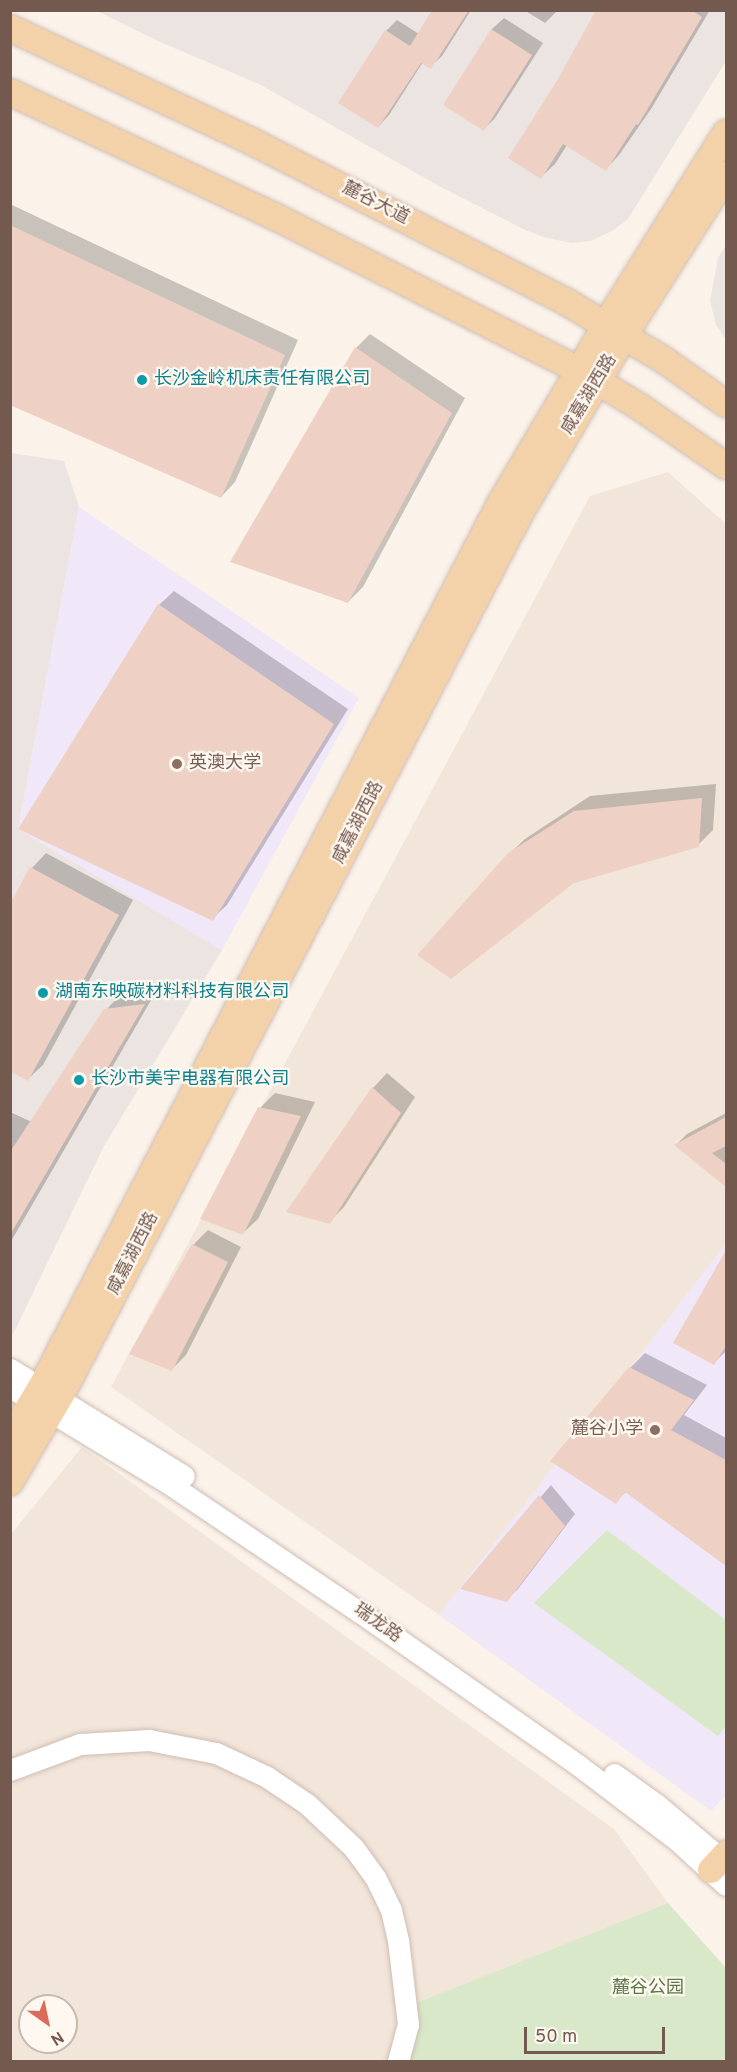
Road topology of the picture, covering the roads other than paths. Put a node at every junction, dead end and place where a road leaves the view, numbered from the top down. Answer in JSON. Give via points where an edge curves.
{"nodes":[{"id":1,"x":10,"y":28,"type":"edge"},
{"id":2,"x":10,"y":92,"type":"edge"},
{"id":3,"x":726,"y":133,"type":"edge"},
{"id":4,"x":726,"y":174,"type":"edge"},
{"id":5,"x":616,"y":330,"type":"junction"},
{"id":6,"x":589,"y":375,"type":"junction"},
{"id":7,"x":726,"y":404,"type":"edge"},
{"id":8,"x":726,"y":466,"type":"edge"},
{"id":9,"x":10,"y":1369,"type":"edge"},
{"id":10,"x":10,"y":1387,"type":"edge"},
{"id":11,"x":46,"y":1400,"type":"junction"},
{"id":12,"x":10,"y":1439,"type":"edge"},
{"id":13,"x":10,"y":1482,"type":"edge"},
{"id":14,"x":10,"y":1770,"type":"edge"},
{"id":15,"x":722,"y":1866,"type":"edge"},
{"id":16,"x":398,"y":2061,"type":"edge"}],
"edges":[{"from":1,"to":5,"type":"main road","name":"麓谷大道","via":[[264,147]]},
{"from":2,"to":6,"type":"main road","via":[[274,216]]},
{"from":3,"to":5,"type":"main road","name":"咸嘉湖西路"},
{"from":4,"to":5,"type":"main road","name":"咸嘉湖西路"},
{"from":5,"to":6,"type":"main road","name":"咸嘉湖西路"},
{"from":5,"to":7,"type":"main road","name":"麓谷大道"},
{"from":6,"to":8,"type":"main road"},
{"from":6,"to":11,"type":"main road","name":"咸嘉湖西路","via":[[519,515]]},
{"from":9,"to":11,"type":"street","name":"瑞龙路"},
{"from":10,"to":11,"type":"street","name":"瑞龙路"},
{"from":11,"to":12,"type":"main road","name":"咸嘉湖西路"},
{"from":11,"to":13,"type":"main road","name":"咸嘉湖西路"},
{"from":11,"to":15,"type":"street","name":"瑞龙路","via":[[176,1471],[272,1535],[648,1798]]},
{"from":14,"to":16,"type":"street","via":[[80,1744],[149,1740],[216,1753],[267,1777],[307,1804],[353,1847],[376,1879],[391,1910],[408,2024]]}]}
